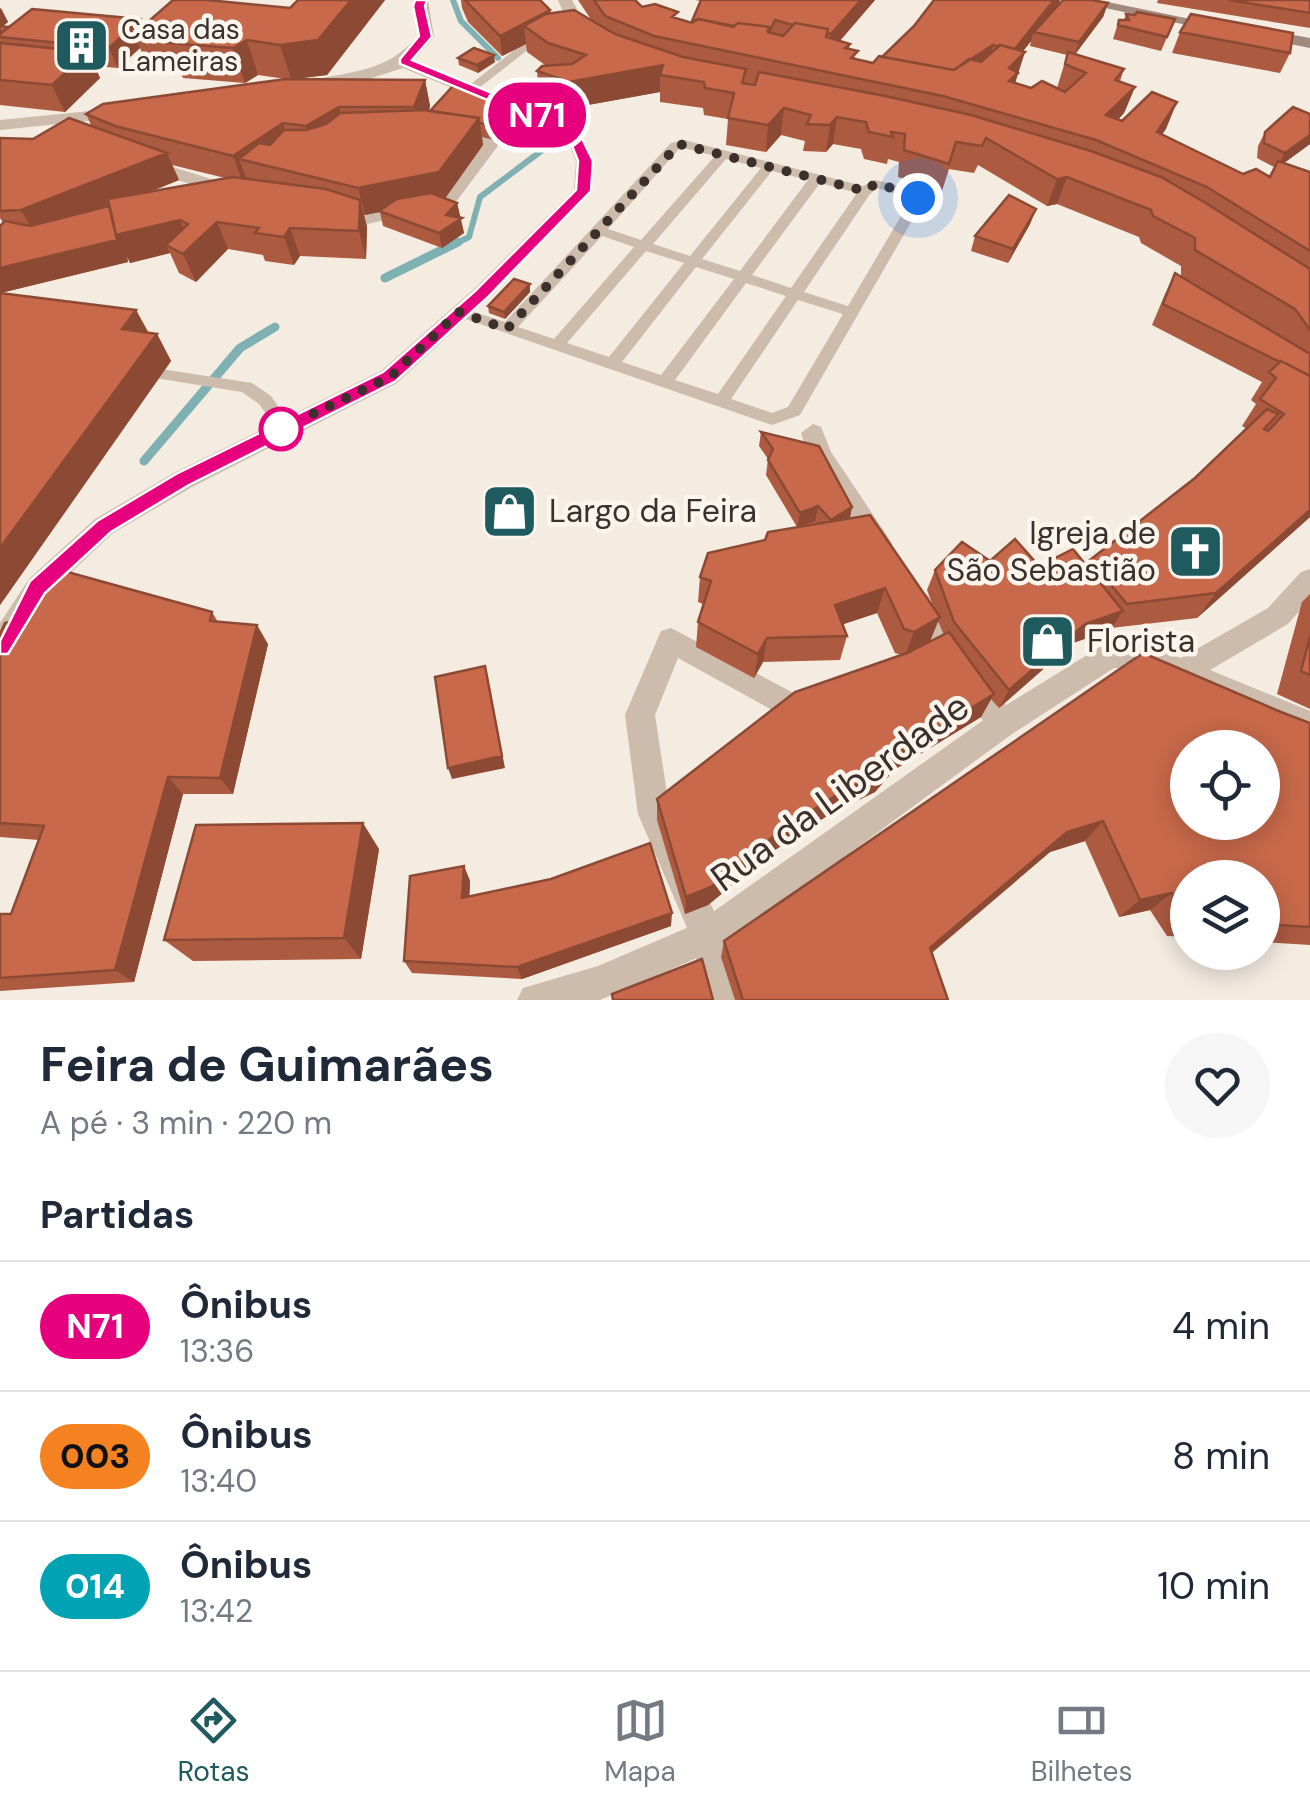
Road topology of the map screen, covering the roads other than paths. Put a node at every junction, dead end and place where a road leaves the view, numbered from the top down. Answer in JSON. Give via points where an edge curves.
{"nodes":[{"id":1,"x":421,"y":0,"type":"edge"},
{"id":2,"x":565,"y":0,"type":"edge"},
{"id":3,"x":1073,"y":0,"type":"edge"},
{"id":4,"x":568,"y":31,"type":"junction"},
{"id":5,"x":600,"y":43,"type":"edge"},
{"id":6,"x":1310,"y":44,"type":"edge"},
{"id":7,"x":404,"y":62,"type":"junction"},
{"id":8,"x":477,"y":86,"type":"junction"},
{"id":9,"x":445,"y":98,"type":"edge"},
{"id":10,"x":348,"y":99,"type":"edge"},
{"id":11,"x":0,"y":125,"type":"edge"},
{"id":12,"x":425,"y":131,"type":"edge"},
{"id":13,"x":0,"y":146,"type":"edge"},
{"id":14,"x":722,"y":154,"type":"junction"},
{"id":15,"x":135,"y":160,"type":"edge"},
{"id":16,"x":768,"y":167,"type":"junction"},
{"id":17,"x":816,"y":179,"type":"junction"},
{"id":18,"x":865,"y":191,"type":"junction"},
{"id":19,"x":257,"y":196,"type":"edge"},
{"id":20,"x":312,"y":207,"type":"edge"},
{"id":21,"x":599,"y":231,"type":"junction"},
{"id":22,"x":642,"y":246,"type":"junction"},
{"id":23,"x":691,"y":262,"type":"junction"},
{"id":24,"x":744,"y":279,"type":"junction"},
{"id":25,"x":796,"y":295,"type":"junction"},
{"id":26,"x":459,"y":312,"type":"junction"},
{"id":27,"x":851,"y":312,"type":"junction"},
{"id":28,"x":507,"y":329,"type":"junction"},
{"id":29,"x":556,"y":346,"type":"junction"},
{"id":30,"x":610,"y":364,"type":"junction"},
{"id":31,"x":161,"y":374,"type":"dead end"},
{"id":32,"x":664,"y":383,"type":"junction"},
{"id":33,"x":720,"y":402,"type":"junction"},
{"id":34,"x":285,"y":428,"type":"junction"},
{"id":35,"x":813,"y":433,"type":"dead end"},
{"id":36,"x":1310,"y":580,"type":"edge"},
{"id":37,"x":0,"y":648,"type":"edge"},
{"id":38,"x":1185,"y":670,"type":"junction"},
{"id":39,"x":827,"y":696,"type":"edge"},
{"id":40,"x":791,"y":706,"type":"junction"},
{"id":41,"x":1002,"y":724,"type":"junction"},
{"id":42,"x":1310,"y":725,"type":"edge"},
{"id":43,"x":761,"y":730,"type":"edge"},
{"id":44,"x":684,"y":790,"type":"edge"},
{"id":45,"x":654,"y":814,"type":"junction"},
{"id":46,"x":708,"y":936,"type":"junction"},
{"id":47,"x":535,"y":1000,"type":"edge"},
{"id":48,"x":724,"y":1000,"type":"edge"}],
"edges":[{"from":1,"to":7,"type":"street","via":[[426,37]]},
{"from":2,"to":4,"type":"street"},
{"from":3,"to":6,"type":"main road"},
{"from":4,"to":5,"type":"street"},
{"from":4,"to":8,"type":"lane","via":[[520,51]]},
{"from":7,"to":8,"type":"street"},
{"from":7,"to":10,"type":"street","via":[[304,93]]},
{"from":8,"to":9,"type":"street"},
{"from":8,"to":26,"type":"street","via":[[572,131],[586,161],[583,191]]},
{"from":11,"to":13,"type":"street","via":[[134,118],[85,138]]},
{"from":12,"to":20,"type":"street","via":[[490,143],[446,202],[367,218]]},
{"from":14,"to":16,"type":"lane"},
{"from":14,"to":21,"type":"lane","via":[[675,146]]},
{"from":14,"to":22,"type":"lane"},
{"from":15,"to":19,"type":"street"},
{"from":16,"to":17,"type":"lane"},
{"from":16,"to":23,"type":"lane"},
{"from":17,"to":18,"type":"lane"},
{"from":17,"to":24,"type":"lane"},
{"from":18,"to":25,"type":"lane"},
{"from":18,"to":27,"type":"lane","via":[[875,184],[918,198]]},
{"from":21,"to":22,"type":"lane"},
{"from":21,"to":28,"type":"lane"},
{"from":22,"to":23,"type":"lane"},
{"from":22,"to":29,"type":"lane"},
{"from":23,"to":24,"type":"lane"},
{"from":23,"to":30,"type":"lane"},
{"from":24,"to":25,"type":"lane"},
{"from":24,"to":32,"type":"lane"},
{"from":25,"to":27,"type":"lane"},
{"from":25,"to":33,"type":"lane"},
{"from":26,"to":28,"type":"lane"},
{"from":26,"to":34,"type":"street","via":[[390,377]]},
{"from":27,"to":33,"type":"lane","via":[[794,411],[772,418]]},
{"from":28,"to":29,"type":"lane"},
{"from":29,"to":30,"type":"lane"},
{"from":30,"to":32,"type":"lane"},
{"from":31,"to":34,"type":"lane","via":[[246,386]]},
{"from":32,"to":33,"type":"lane"},
{"from":34,"to":37,"type":"street","via":[[104,526],[38,587]]},
{"from":35,"to":41,"type":"street","via":[[937,649]]},
{"from":36,"to":38,"type":"street","via":[[1278,616]]},
{"from":38,"to":41,"type":"street","name":"Rua da Liberdade","via":[[1145,656],[1110,656]]},
{"from":38,"to":42,"type":"street","name":"Rua da Liberdade"},
{"from":39,"to":40,"type":"street"},
{"from":40,"to":43,"type":"street"},
{"from":40,"to":45,"type":"street","via":[[671,640],[640,715]]},
{"from":41,"to":46,"type":"street","name":"Rua da Liberdade"},
{"from":44,"to":45,"type":"street"},
{"from":45,"to":46,"type":"street"},
{"from":46,"to":47,"type":"street","name":"Rua da Liberdade","via":[[600,983]]},
{"from":46,"to":48,"type":"street"}]}
